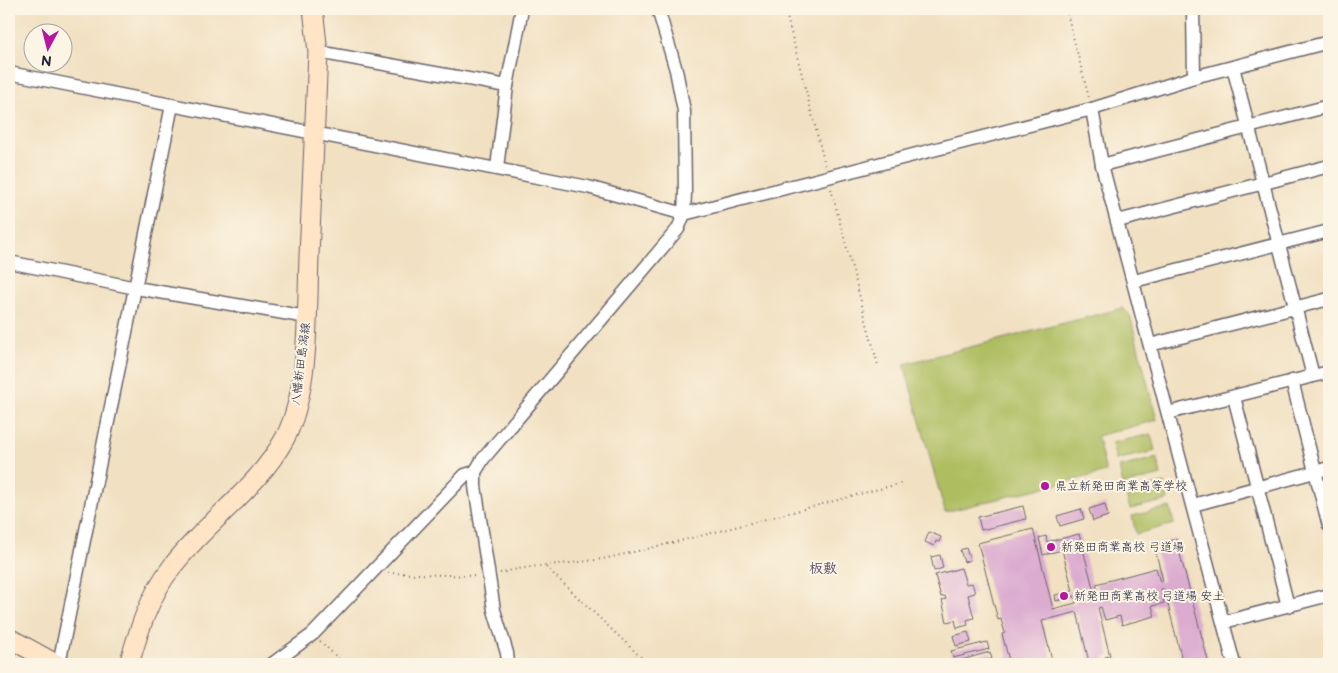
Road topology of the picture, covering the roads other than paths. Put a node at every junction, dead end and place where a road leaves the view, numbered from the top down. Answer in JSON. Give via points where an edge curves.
{"nodes":[{"id":1,"x":313,"y":9,"type":"edge"},
{"id":2,"x":522,"y":9,"type":"edge"},
{"id":3,"x":658,"y":9,"type":"edge"},
{"id":4,"x":1193,"y":9,"type":"edge"},
{"id":5,"x":1329,"y":42,"type":"edge"},
{"id":6,"x":318,"y":52,"type":"junction"},
{"id":7,"x":1233,"y":67,"type":"junction"},
{"id":8,"x":9,"y":73,"type":"edge"},
{"id":9,"x":1194,"y":77,"type":"junction"},
{"id":10,"x":507,"y":86,"type":"junction"},
{"id":11,"x":172,"y":105,"type":"junction"},
{"id":12,"x":1329,"y":106,"type":"edge"},
{"id":13,"x":1092,"y":109,"type":"junction"},
{"id":14,"x":1249,"y":126,"type":"junction"},
{"id":15,"x":314,"y":134,"type":"junction"},
{"id":16,"x":1102,"y":165,"type":"junction"},
{"id":17,"x":1329,"y":166,"type":"edge"},
{"id":18,"x":497,"y":168,"type":"junction"},
{"id":19,"x":1264,"y":183,"type":"junction"},
{"id":20,"x":684,"y":214,"type":"junction"},
{"id":21,"x":1118,"y":221,"type":"junction"},
{"id":22,"x":1329,"y":231,"type":"edge"},
{"id":23,"x":1279,"y":242,"type":"junction"},
{"id":24,"x":9,"y":262,"type":"edge"},
{"id":25,"x":1134,"y":281,"type":"junction"},
{"id":26,"x":136,"y":288,"type":"junction"},
{"id":27,"x":1329,"y":299,"type":"edge"},
{"id":28,"x":1296,"y":307,"type":"junction"},
{"id":29,"x":307,"y":317,"type":"junction"},
{"id":30,"x":1150,"y":345,"type":"junction"},
{"id":31,"x":1329,"y":372,"type":"edge"},
{"id":32,"x":1314,"y":376,"type":"junction"},
{"id":33,"x":1292,"y":381,"type":"junction"},
{"id":34,"x":1234,"y":397,"type":"junction"},
{"id":35,"x":1168,"y":413,"type":"junction"},
{"id":36,"x":1329,"y":468,"type":"edge"},
{"id":37,"x":475,"y":472,"type":"junction"},
{"id":38,"x":1316,"y":472,"type":"junction"},
{"id":39,"x":1257,"y":487,"type":"junction"},
{"id":40,"x":1193,"y":505,"type":"junction"},
{"id":41,"x":1329,"y":526,"type":"edge"},
{"id":42,"x":1329,"y":595,"type":"edge"},
{"id":43,"x":1288,"y":606,"type":"junction"},
{"id":44,"x":1224,"y":622,"type":"junction"},
{"id":45,"x":9,"y":638,"type":"edge"},
{"id":46,"x":57,"y":664,"type":"edge"},
{"id":47,"x":129,"y":664,"type":"edge"},
{"id":48,"x":272,"y":664,"type":"edge"},
{"id":49,"x":508,"y":664,"type":"edge"},
{"id":50,"x":1234,"y":664,"type":"edge"}],
"edges":[{"from":1,"to":6,"type":"main road","name":"八幡新田島潟線"},
{"from":2,"to":10,"type":"street"},
{"from":3,"to":20,"type":"street","via":[[684,111]]},
{"from":4,"to":9,"type":"street"},
{"from":5,"to":7,"type":"street"},
{"from":6,"to":10,"type":"street"},
{"from":6,"to":15,"type":"main road","name":"八幡新田島潟線"},
{"from":7,"to":9,"type":"street"},
{"from":7,"to":14,"type":"street"},
{"from":8,"to":11,"type":"street"},
{"from":9,"to":13,"type":"street"},
{"from":10,"to":18,"type":"street"},
{"from":11,"to":15,"type":"street"},
{"from":11,"to":26,"type":"street"},
{"from":12,"to":14,"type":"street"},
{"from":13,"to":16,"type":"street"},
{"from":13,"to":20,"type":"street"},
{"from":14,"to":16,"type":"street"},
{"from":14,"to":19,"type":"street"},
{"from":15,"to":18,"type":"street"},
{"from":15,"to":29,"type":"main road","name":"八幡新田島潟線"},
{"from":16,"to":21,"type":"street"},
{"from":17,"to":19,"type":"street"},
{"from":18,"to":20,"type":"street","via":[[588,187]]},
{"from":19,"to":21,"type":"street"},
{"from":19,"to":23,"type":"street"},
{"from":20,"to":37,"type":"street","via":[[678,229]]},
{"from":21,"to":25,"type":"street"},
{"from":22,"to":23,"type":"street"},
{"from":23,"to":25,"type":"street"},
{"from":23,"to":28,"type":"street"},
{"from":24,"to":26,"type":"street"},
{"from":25,"to":30,"type":"street"},
{"from":26,"to":29,"type":"street"},
{"from":26,"to":46,"type":"street"},
{"from":27,"to":28,"type":"street"},
{"from":28,"to":30,"type":"street"},
{"from":28,"to":32,"type":"street"},
{"from":29,"to":47,"type":"main road","name":"八幡新田島潟線","via":[[302,381],[295,418],[284,440],[251,486],[171,567],[143,618]]},
{"from":30,"to":35,"type":"street"},
{"from":31,"to":32,"type":"street"},
{"from":32,"to":33,"type":"street"},
{"from":33,"to":34,"type":"street"},
{"from":33,"to":38,"type":"street"},
{"from":34,"to":35,"type":"street"},
{"from":34,"to":39,"type":"street"},
{"from":35,"to":40,"type":"street"},
{"from":36,"to":38,"type":"street"},
{"from":37,"to":48,"type":"street","via":[[465,475],[313,634]]},
{"from":37,"to":49,"type":"street","via":[[494,610]]},
{"from":38,"to":39,"type":"street"},
{"from":38,"to":41,"type":"street"},
{"from":39,"to":40,"type":"street"},
{"from":39,"to":43,"type":"street"},
{"from":40,"to":44,"type":"street"},
{"from":42,"to":43,"type":"street"},
{"from":43,"to":44,"type":"street"},
{"from":44,"to":50,"type":"street"},
{"from":45,"to":46,"type":"main road"}]}
